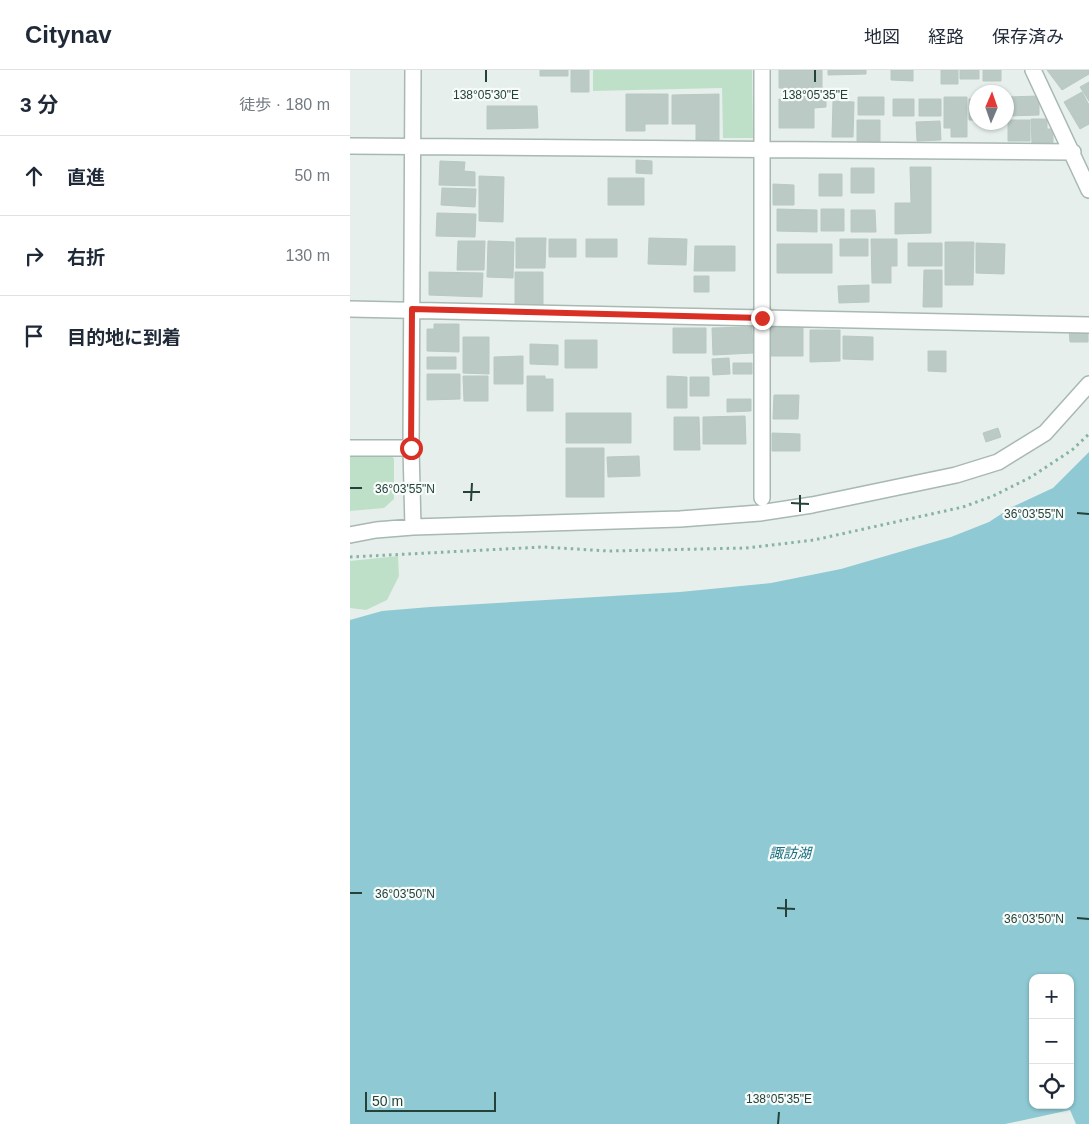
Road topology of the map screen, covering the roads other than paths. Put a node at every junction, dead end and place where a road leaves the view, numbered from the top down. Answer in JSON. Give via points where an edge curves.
{"nodes":[{"id":1,"x":413,"y":70,"type":"edge"},
{"id":2,"x":762,"y":70,"type":"edge"},
{"id":3,"x":1033,"y":70,"type":"edge"},
{"id":4,"x":350,"y":146,"type":"edge"},
{"id":5,"x":413,"y":147,"type":"junction"},
{"id":6,"x":762,"y":150,"type":"junction"},
{"id":7,"x":1073,"y":152,"type":"junction"},
{"id":8,"x":1089,"y":190,"type":"edge"},
{"id":9,"x":350,"y":309,"type":"edge"},
{"id":10,"x":412,"y":309,"type":"junction"},
{"id":11,"x":762,"y":318,"type":"junction"},
{"id":12,"x":1089,"y":326,"type":"edge"},
{"id":13,"x":1089,"y":384,"type":"edge"},
{"id":14,"x":350,"y":448,"type":"edge"},
{"id":15,"x":411,"y":448,"type":"junction"},
{"id":16,"x":762,"y":498,"type":"dead end"},
{"id":17,"x":412,"y":527,"type":"junction"},
{"id":18,"x":350,"y":535,"type":"edge"}],
"edges":[{"from":1,"to":5,"type":"street"},
{"from":2,"to":6,"type":"street"},
{"from":3,"to":7,"type":"street"},
{"from":4,"to":5,"type":"street"},
{"from":5,"to":6,"type":"street"},
{"from":5,"to":10,"type":"street"},
{"from":6,"to":7,"type":"street"},
{"from":6,"to":11,"type":"street"},
{"from":7,"to":8,"type":"street"},
{"from":9,"to":10,"type":"street"},
{"from":10,"to":11,"type":"street"},
{"from":10,"to":15,"type":"street"},
{"from":11,"to":12,"type":"street"},
{"from":11,"to":16,"type":"street"},
{"from":13,"to":17,"type":"street","via":[[1045,433],[998,462],[956,475],[760,513],[680,520]]},
{"from":14,"to":15,"type":"street"},
{"from":15,"to":17,"type":"street"},
{"from":17,"to":18,"type":"street"}]}
